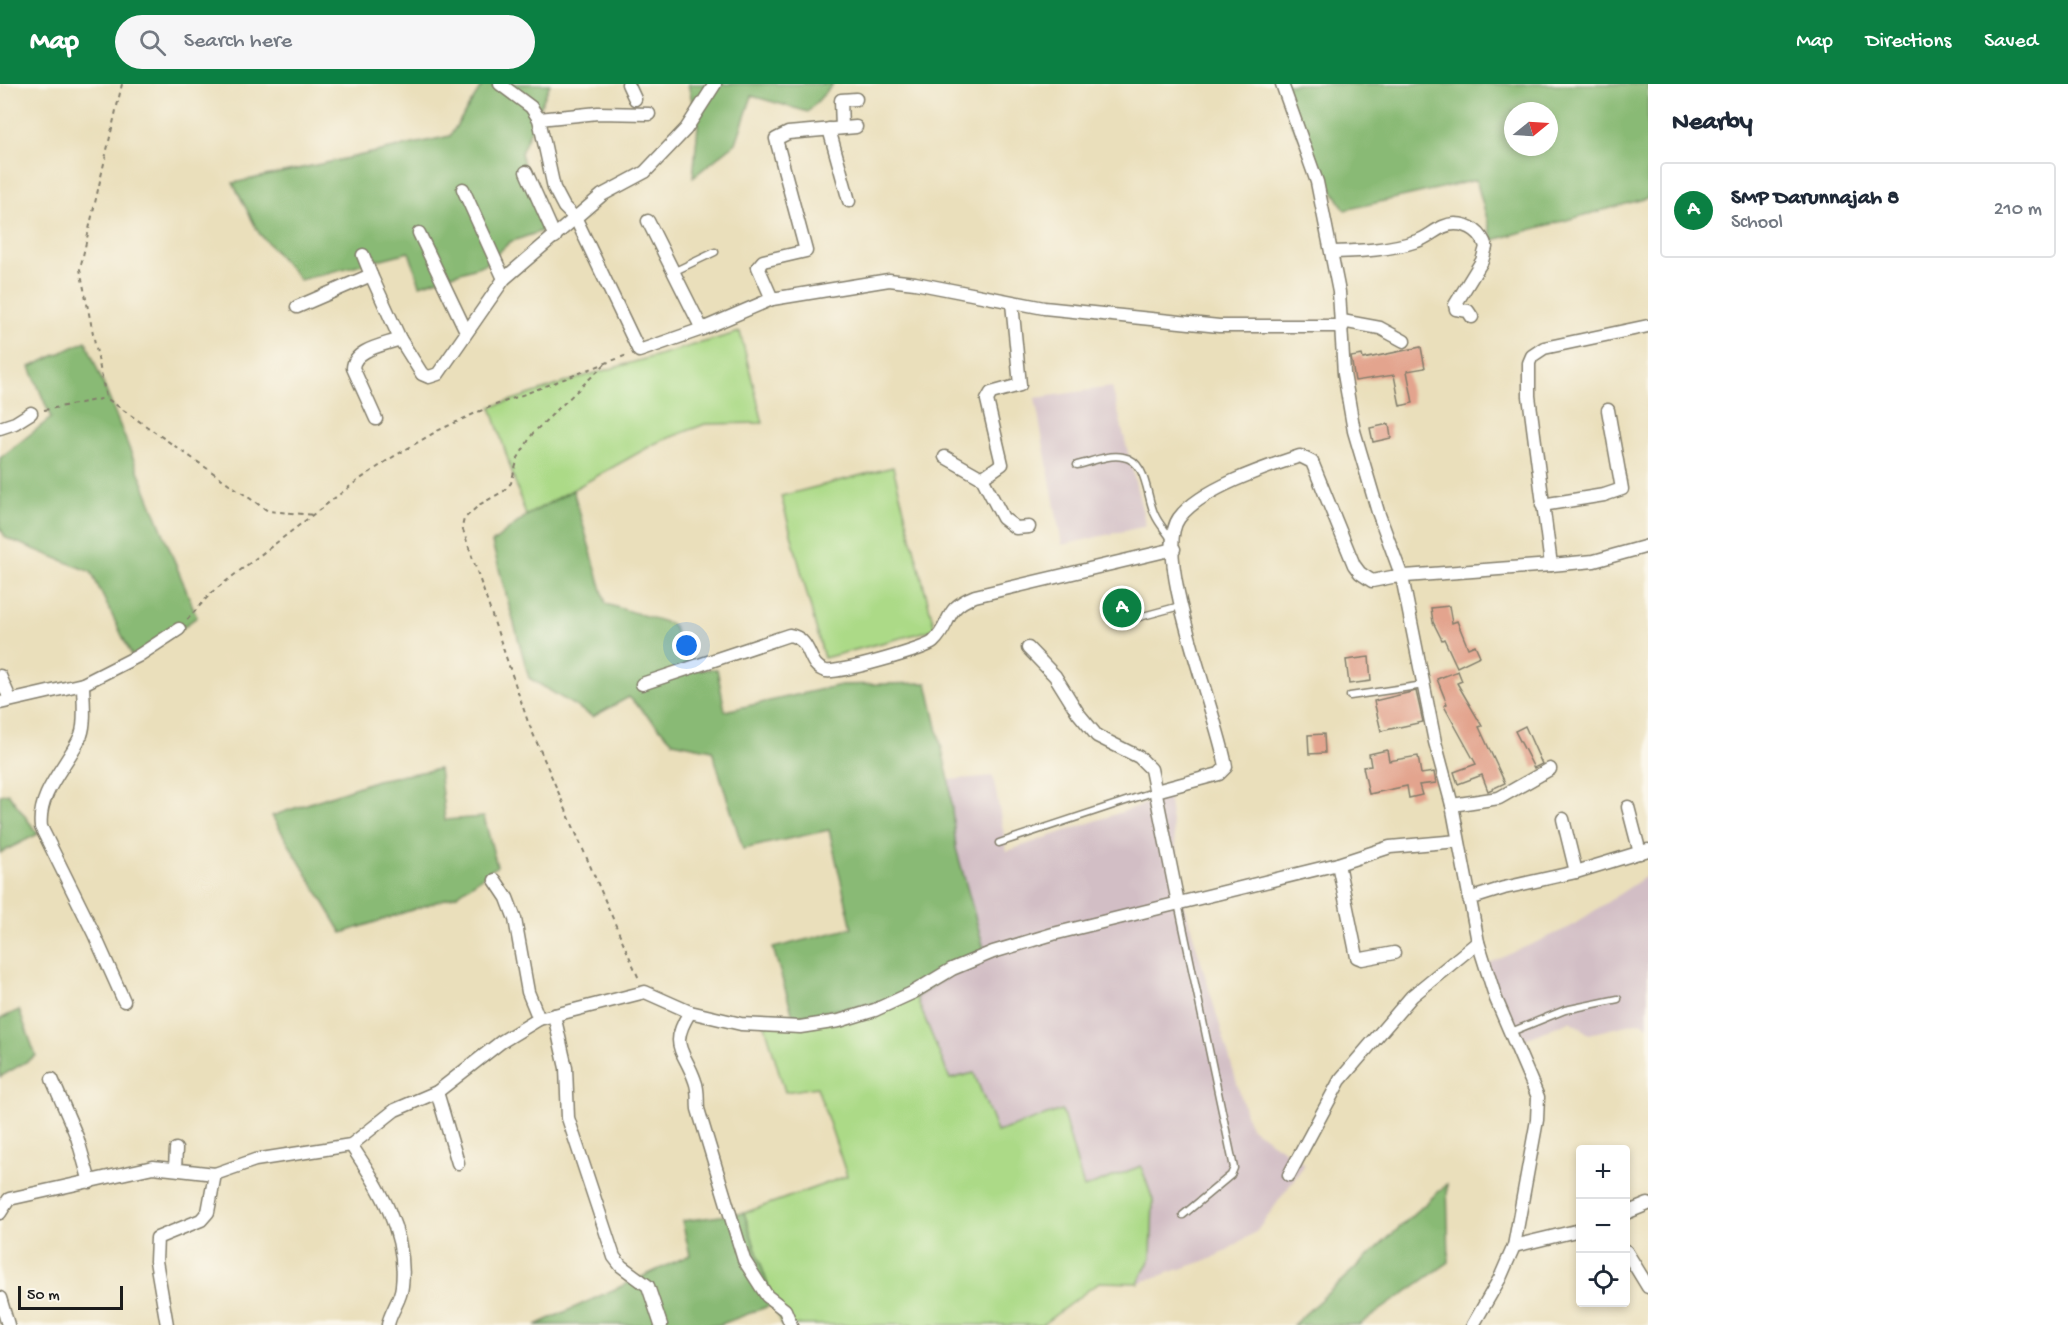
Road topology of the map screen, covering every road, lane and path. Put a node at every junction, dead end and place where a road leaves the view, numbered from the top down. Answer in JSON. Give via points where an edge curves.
{"nodes":[{"id":1,"x":122,"y":84,"type":"edge"},
{"id":2,"x":500,"y":84,"type":"edge"},
{"id":3,"x":628,"y":84,"type":"edge"},
{"id":4,"x":715,"y":84,"type":"edge"},
{"id":5,"x":1282,"y":84,"type":"edge"},
{"id":6,"x":635,"y":99,"type":"dead end"},
{"id":7,"x":856,"y":99,"type":"dead end"},
{"id":8,"x":649,"y":114,"type":"dead end"},
{"id":9,"x":539,"y":119,"type":"junction"},
{"id":10,"x":856,"y":127,"type":"dead end"},
{"id":11,"x":842,"y":128,"type":"junction"},
{"id":12,"x":829,"y":129,"type":"junction"},
{"id":13,"x":526,"y":172,"type":"dead end"},
{"id":14,"x":463,"y":189,"type":"dead end"},
{"id":15,"x":849,"y":201,"type":"dead end"},
{"id":16,"x":576,"y":219,"type":"junction"},
{"id":17,"x":648,"y":222,"type":"dead end"},
{"id":18,"x":419,"y":233,"type":"dead end"},
{"id":19,"x":555,"y":237,"type":"junction"},
{"id":20,"x":715,"y":252,"type":"dead end"},
{"id":21,"x":1333,"y":252,"type":"junction"},
{"id":22,"x":363,"y":255,"type":"dead end"},
{"id":23,"x":673,"y":272,"type":"junction"},
{"id":24,"x":371,"y":275,"type":"junction"},
{"id":25,"x":504,"y":279,"type":"junction"},
{"id":26,"x":772,"y":299,"type":"junction"},
{"id":27,"x":1012,"y":303,"type":"junction"},
{"id":28,"x":297,"y":307,"type":"dead end"},
{"id":29,"x":1472,"y":317,"type":"dead end"},
{"id":30,"x":1342,"y":323,"type":"junction"},
{"id":31,"x":1648,"y":326,"type":"edge"},
{"id":32,"x":702,"y":329,"type":"junction"},
{"id":33,"x":466,"y":331,"type":"junction"},
{"id":34,"x":400,"y":339,"type":"junction"},
{"id":35,"x":1404,"y":341,"type":"dead end"},
{"id":36,"x":639,"y":351,"type":"junction"},
{"id":37,"x":605,"y":364,"type":"junction"},
{"id":38,"x":106,"y":398,"type":"junction"},
{"id":39,"x":1608,"y":410,"type":"dead end"},
{"id":40,"x":31,"y":412,"type":"joint"},
{"id":41,"x":376,"y":419,"type":"dead end"},
{"id":42,"x":0,"y":428,"type":"edge"},
{"id":43,"x":945,"y":456,"type":"dead end"},
{"id":44,"x":1077,"y":465,"type":"dead end"},
{"id":45,"x":982,"y":478,"type":"junction"},
{"id":46,"x":1542,"y":505,"type":"junction"},
{"id":47,"x":315,"y":515,"type":"junction"},
{"id":48,"x":1029,"y":527,"type":"dead end"},
{"id":49,"x":1174,"y":545,"type":"junction"},
{"id":50,"x":1648,"y":546,"type":"edge"},
{"id":51,"x":1551,"y":565,"type":"junction"},
{"id":52,"x":1402,"y":577,"type":"junction"},
{"id":53,"x":1180,"y":606,"type":"junction"},
{"id":54,"x":1121,"y":622,"type":"dead end"},
{"id":55,"x":179,"y":628,"type":"joint"},
{"id":56,"x":1028,"y":648,"type":"dead end"},
{"id":57,"x":0,"y":676,"type":"edge"},
{"id":58,"x":83,"y":684,"type":"junction"},
{"id":59,"x":642,"y":684,"type":"dead end"},
{"id":60,"x":1425,"y":685,"type":"junction"},
{"id":61,"x":1350,"y":696,"type":"dead end"},
{"id":62,"x":5,"y":701,"type":"edge"},
{"id":63,"x":1550,"y":769,"type":"dead end"},
{"id":64,"x":1156,"y":791,"type":"junction"},
{"id":65,"x":1452,"y":805,"type":"junction"},
{"id":66,"x":1628,"y":807,"type":"dead end"},
{"id":67,"x":1563,"y":819,"type":"dead end"},
{"id":68,"x":1458,"y":841,"type":"junction"},
{"id":69,"x":999,"y":843,"type":"dead end"},
{"id":70,"x":1644,"y":851,"type":"edge"},
{"id":71,"x":1338,"y":864,"type":"junction"},
{"id":72,"x":1576,"y":872,"type":"junction"},
{"id":73,"x":495,"y":880,"type":"dead end"},
{"id":74,"x":1469,"y":899,"type":"junction"},
{"id":75,"x":1178,"y":903,"type":"junction"},
{"id":76,"x":1478,"y":942,"type":"junction"},
{"id":77,"x":1394,"y":953,"type":"dead end"},
{"id":78,"x":645,"y":992,"type":"junction"},
{"id":79,"x":1618,"y":999,"type":"dead end"},
{"id":80,"x":124,"y":1001,"type":"dead end"},
{"id":81,"x":690,"y":1012,"type":"junction"},
{"id":82,"x":554,"y":1015,"type":"junction"},
{"id":83,"x":539,"y":1019,"type":"junction"},
{"id":84,"x":1511,"y":1032,"type":"junction"},
{"id":85,"x":52,"y":1079,"type":"dead end"},
{"id":86,"x":437,"y":1092,"type":"junction"},
{"id":87,"x":351,"y":1145,"type":"junction"},
{"id":88,"x":176,"y":1149,"type":"dead end"},
{"id":89,"x":458,"y":1163,"type":"dead end"},
{"id":90,"x":175,"y":1168,"type":"junction"},
{"id":91,"x":215,"y":1174,"type":"junction"},
{"id":92,"x":1289,"y":1175,"type":"dead end"},
{"id":93,"x":90,"y":1182,"type":"junction"},
{"id":94,"x":1648,"y":1204,"type":"edge"},
{"id":95,"x":1630,"y":1211,"type":"edge"},
{"id":96,"x":0,"y":1213,"type":"edge"},
{"id":97,"x":1184,"y":1215,"type":"dead end"},
{"id":98,"x":1576,"y":1231,"type":"edge"},
{"id":99,"x":1514,"y":1246,"type":"junction"},
{"id":100,"x":1627,"y":1253,"type":"edge"},
{"id":101,"x":1648,"y":1287,"type":"edge"},
{"id":102,"x":0,"y":1298,"type":"edge"},
{"id":103,"x":8,"y":1325,"type":"edge"},
{"id":104,"x":167,"y":1325,"type":"edge"},
{"id":105,"x":388,"y":1325,"type":"edge"},
{"id":106,"x":661,"y":1325,"type":"edge"},
{"id":107,"x":792,"y":1325,"type":"edge"},
{"id":108,"x":1473,"y":1325,"type":"edge"}],
"edges":[{"from":1,"to":38,"type":"path","via":[[80,269]]},
{"from":2,"to":9,"type":"street","via":[[531,107]]},
{"from":3,"to":6,"type":"street"},
{"from":4,"to":16,"type":"street","via":[[686,129],[645,172],[602,195]]},
{"from":5,"to":21,"type":"street","via":[[1317,182]]},
{"from":7,"to":11,"type":"street","via":[[841,100]]},
{"from":8,"to":9,"type":"street","via":[[598,113]]},
{"from":9,"to":16,"type":"street","via":[[554,188]]},
{"from":10,"to":11,"type":"street"},
{"from":11,"to":12,"type":"street"},
{"from":12,"to":15,"type":"street"},
{"from":12,"to":26,"type":"street","via":[[788,133],[776,140],[806,251],[763,261],[758,267]]},
{"from":13,"to":19,"type":"street"},
{"from":14,"to":25,"type":"street"},
{"from":16,"to":19,"type":"street"},
{"from":16,"to":36,"type":"street"},
{"from":17,"to":23,"type":"street"},
{"from":18,"to":33,"type":"street"},
{"from":19,"to":25,"type":"street"},
{"from":20,"to":23,"type":"lane"},
{"from":21,"to":29,"type":"street","via":[[1397,246],[1418,241],[1451,224],[1468,226],[1481,236],[1486,247],[1482,261],[1455,305]]},
{"from":21,"to":30,"type":"street"},
{"from":22,"to":24,"type":"street"},
{"from":23,"to":32,"type":"street"},
{"from":24,"to":28,"type":"street"},
{"from":24,"to":34,"type":"street"},
{"from":25,"to":33,"type":"street"},
{"from":26,"to":27,"type":"street","via":[[889,280]]},
{"from":26,"to":32,"type":"street"},
{"from":27,"to":30,"type":"street","via":[[1219,326]]},
{"from":27,"to":45,"type":"street","via":[[1020,385],[988,396],[1003,459],[1002,464]]},
{"from":30,"to":35,"type":"street","via":[[1380,328]]},
{"from":30,"to":52,"type":"street","via":[[1344,374],[1354,430]]},
{"from":31,"to":46,"type":"street","via":[[1544,348],[1532,356],[1529,396]]},
{"from":32,"to":36,"type":"street"},
{"from":33,"to":34,"type":"street","via":[[446,365],[429,377],[422,374]]},
{"from":34,"to":41,"type":"street","via":[[362,353],[354,361],[353,368]]},
{"from":36,"to":37,"type":"path"},
{"from":37,"to":47,"type":"path","via":[[437,431],[353,484]]},
{"from":37,"to":78,"type":"path","via":[[533,433],[518,458],[511,483],[479,505],[464,519],[462,527],[528,722]]},
{"from":38,"to":40,"type":"path"},
{"from":38,"to":47,"type":"path","via":[[268,511]]},
{"from":39,"to":46,"type":"street","via":[[1622,489]]},
{"from":40,"to":42,"type":"street"},
{"from":43,"to":45,"type":"street"},
{"from":44,"to":49,"type":"lane","via":[[1114,456],[1125,457],[1136,465],[1154,513]]},
{"from":45,"to":48,"type":"street","via":[[1003,518],[1016,528]]},
{"from":46,"to":51,"type":"street"},
{"from":47,"to":55,"type":"path","via":[[212,592]]},
{"from":49,"to":52,"type":"street","via":[[1180,517],[1220,486],[1300,456],[1312,462],[1360,573],[1372,581]]},
{"from":49,"to":53,"type":"street"},
{"from":49,"to":59,"type":"street","via":[[959,603],[930,645],[843,671],[826,672],[816,667],[803,641],[789,635]]},
{"from":50,"to":51,"type":"street","via":[[1594,561]]},
{"from":51,"to":52,"type":"street"},
{"from":52,"to":60,"type":"street"},
{"from":53,"to":54,"type":"lane"},
{"from":53,"to":64,"type":"street","via":[[1226,767],[1219,774]]},
{"from":55,"to":58,"type":"street","via":[[138,656]]},
{"from":56,"to":64,"type":"street","via":[[1056,676],[1097,736],[1144,761],[1151,769]]},
{"from":57,"to":62,"type":"street"},
{"from":58,"to":62,"type":"street"},
{"from":58,"to":80,"type":"street","via":[[82,733],[47,794],[40,814],[41,827]]},
{"from":60,"to":61,"type":"lane"},
{"from":60,"to":65,"type":"street"},
{"from":63,"to":65,"type":"street","via":[[1499,798]]},
{"from":64,"to":69,"type":"lane"},
{"from":64,"to":75,"type":"street"},
{"from":65,"to":68,"type":"street"},
{"from":66,"to":70,"type":"street"},
{"from":67,"to":72,"type":"street"},
{"from":68,"to":71,"type":"street","via":[[1390,847]]},
{"from":68,"to":74,"type":"street"},
{"from":70,"to":72,"type":"street"},
{"from":71,"to":75,"type":"street"},
{"from":71,"to":77,"type":"street","via":[[1357,957]]},
{"from":72,"to":74,"type":"street"},
{"from":73,"to":83,"type":"street","via":[[515,919],[528,992]]},
{"from":74,"to":76,"type":"street"},
{"from":75,"to":81,"type":"street","via":[[993,952],[875,1010],[839,1021],[800,1027],[769,1026]]},
{"from":75,"to":97,"type":"lane","via":[[1234,1168],[1231,1175]]},
{"from":76,"to":84,"type":"street"},
{"from":76,"to":92,"type":"street","via":[[1412,996],[1340,1080]]},
{"from":78,"to":81,"type":"street"},
{"from":78,"to":82,"type":"street"},
{"from":79,"to":84,"type":"lane","via":[[1565,1010]]},
{"from":81,"to":107,"type":"street","via":[[677,1044],[698,1090],[698,1109],[744,1260],[767,1296],[785,1310]]},
{"from":82,"to":83,"type":"street"},
{"from":82,"to":106,"type":"street","via":[[566,1068],[568,1118],[614,1257],[648,1286]]},
{"from":83,"to":86,"type":"street","via":[[501,1042]]},
{"from":84,"to":99,"type":"street","via":[[1539,1104]]},
{"from":85,"to":93,"type":"street","via":[[77,1137]]},
{"from":86,"to":87,"type":"street","via":[[394,1110]]},
{"from":86,"to":89,"type":"street"},
{"from":87,"to":91,"type":"street","via":[[255,1160]]},
{"from":87,"to":105,"type":"street","via":[[387,1202],[400,1255],[402,1288]]},
{"from":88,"to":90,"type":"street"},
{"from":90,"to":91,"type":"street"},
{"from":90,"to":93,"type":"street","via":[[153,1167]]},
{"from":91,"to":104,"type":"street","via":[[208,1212],[201,1220],[157,1238],[156,1261]]},
{"from":93,"to":96,"type":"street","via":[[9,1199]]},
{"from":94,"to":95,"type":"street"},
{"from":98,"to":99,"type":"street"},
{"from":99,"to":108,"type":"street"},
{"from":100,"to":101,"type":"street"},
{"from":102,"to":103,"type":"street"}]}
